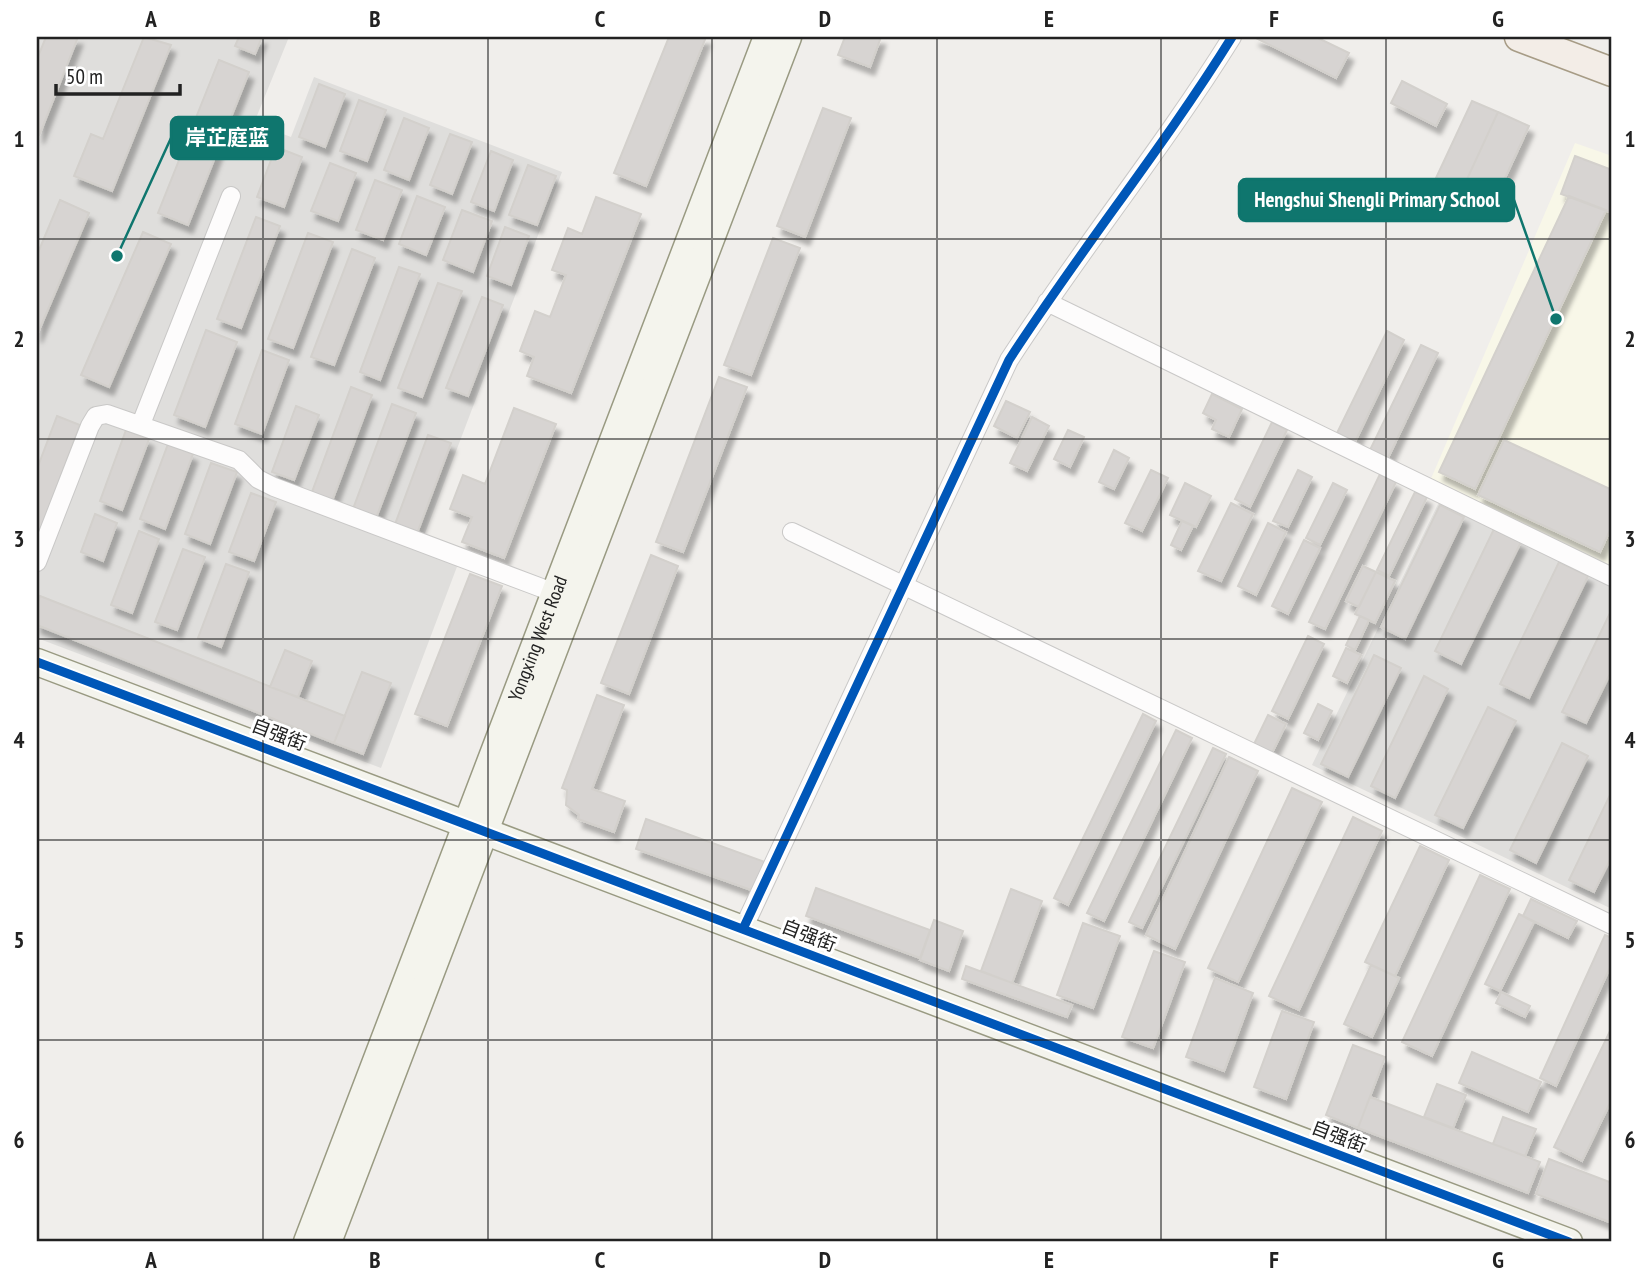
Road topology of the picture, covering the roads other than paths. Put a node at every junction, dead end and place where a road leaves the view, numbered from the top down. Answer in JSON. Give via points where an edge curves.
{"nodes":[{"id":1,"x":767,"y":37,"type":"edge"},
{"id":2,"x":788,"y":37,"type":"edge"},
{"id":3,"x":1232,"y":37,"type":"edge"},
{"id":4,"x":1520,"y":37,"type":"edge"},
{"id":5,"x":1573,"y":37,"type":"edge"},
{"id":6,"x":1612,"y":52,"type":"edge"},
{"id":7,"x":1612,"y":72,"type":"edge"},
{"id":8,"x":231,"y":196,"type":"dead end"},
{"id":9,"x":1046,"y":302,"type":"junction"},
{"id":10,"x":141,"y":424,"type":"junction"},
{"id":11,"x":792,"y":532,"type":"dead end"},
{"id":12,"x":37,"y":562,"type":"edge"},
{"id":13,"x":1612,"y":577,"type":"edge"},
{"id":14,"x":905,"y":586,"type":"junction"},
{"id":15,"x":555,"y":593,"type":"junction"},
{"id":16,"x":37,"y":662,"type":"edge"},
{"id":17,"x":475,"y":828,"type":"junction"},
{"id":18,"x":1612,"y":925,"type":"edge"},
{"id":19,"x":743,"y":929,"type":"junction"},
{"id":20,"x":307,"y":1242,"type":"edge"},
{"id":21,"x":328,"y":1242,"type":"edge"},
{"id":22,"x":1569,"y":1242,"type":"edge"}],
"edges":[{"from":1,"to":15,"type":"main road","name":"Yongxing West Road"},
{"from":2,"to":17,"type":"main road","name":"Yongxing West Road"},
{"from":3,"to":9,"type":"street","via":[[1193,99]]},
{"from":4,"to":7,"type":"main road"},
{"from":5,"to":6,"type":"main road"},
{"from":8,"to":10,"type":"street"},
{"from":9,"to":13,"type":"street"},
{"from":9,"to":14,"type":"street","via":[[1009,360]]},
{"from":10,"to":12,"type":"street","via":[[107,414],[96,416]]},
{"from":10,"to":15,"type":"street","via":[[239,460],[274,487]]},
{"from":11,"to":14,"type":"street"},
{"from":14,"to":18,"type":"street"},
{"from":14,"to":19,"type":"street"},
{"from":15,"to":17,"type":"main road","name":"Yongxing West Road"},
{"from":16,"to":17,"type":"main road","name":"自强街"},
{"from":17,"to":19,"type":"main road","name":"自强街"},
{"from":17,"to":20,"type":"main road","name":"Yongxing West Road"},
{"from":17,"to":21,"type":"main road","name":"Yongxing West Road"},
{"from":19,"to":22,"type":"main road","name":"自强街"}]}
